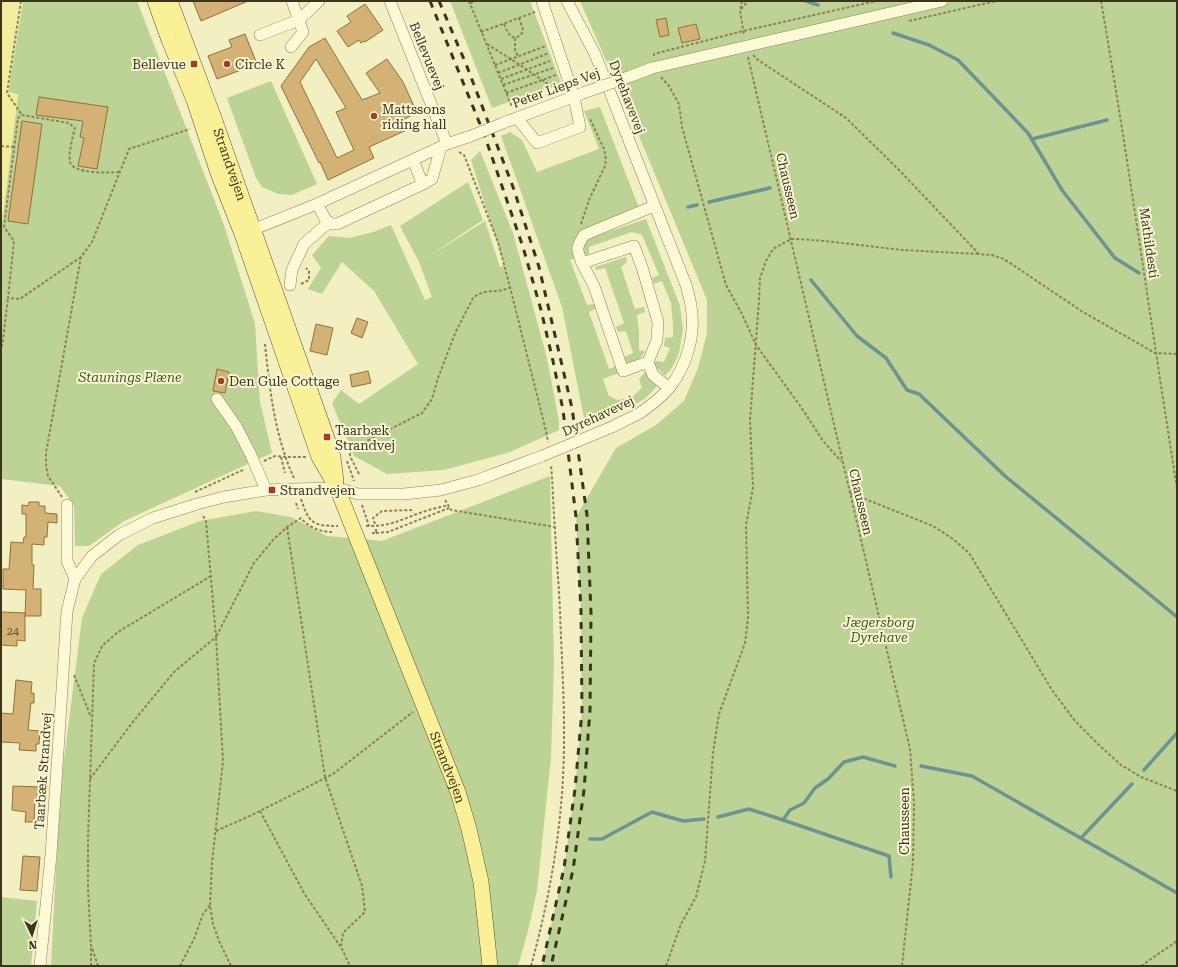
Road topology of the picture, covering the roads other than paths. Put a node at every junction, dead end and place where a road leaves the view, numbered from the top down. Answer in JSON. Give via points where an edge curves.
{"nodes":[{"id":1,"x":155,"y":1,"type":"edge"},
{"id":2,"x":170,"y":1,"type":"edge"},
{"id":3,"x":292,"y":1,"type":"edge"},
{"id":4,"x":319,"y":1,"type":"edge"},
{"id":5,"x":390,"y":1,"type":"edge"},
{"id":6,"x":542,"y":1,"type":"edge"},
{"id":7,"x":567,"y":1,"type":"edge"},
{"id":8,"x":942,"y":1,"type":"edge"},
{"id":9,"x":299,"y":20,"type":"junction"},
{"id":10,"x":260,"y":35,"type":"dead end"},
{"id":11,"x":176,"y":37,"type":"junction"},
{"id":12,"x":291,"y":47,"type":"dead end"},
{"id":13,"x":575,"y":96,"type":"junction"},
{"id":14,"x":516,"y":118,"type":"junction"},
{"id":15,"x":444,"y":146,"type":"junction"},
{"id":16,"x":413,"y":160,"type":"junction"},
{"id":17,"x":422,"y":185,"type":"junction"},
{"id":18,"x":318,"y":204,"type":"junction"},
{"id":19,"x":654,"y":206,"type":"junction"},
{"id":20,"x":329,"y":222,"type":"junction"},
{"id":21,"x":248,"y":232,"type":"junction"},
{"id":22,"x":582,"y":263,"type":"junction"},
{"id":23,"x":290,"y":285,"type":"dead end"},
{"id":24,"x":648,"y":362,"type":"junction"},
{"id":25,"x":669,"y":388,"type":"junction"},
{"id":26,"x":217,"y":399,"type":"dead end"},
{"id":27,"x":337,"y":488,"type":"junction"},
{"id":28,"x":266,"y":490,"type":"junction"},
{"id":29,"x":67,"y":505,"type":"road end"},
{"id":30,"x":75,"y":580,"type":"junction"},
{"id":31,"x":40,"y":966,"type":"edge"},
{"id":32,"x":490,"y":966,"type":"edge"}],
"edges":[{"from":1,"to":11,"type":"main road","name":"Strandvejen"},
{"from":2,"to":11,"type":"main road","name":"Strandvejen"},
{"from":3,"to":9,"type":"street"},
{"from":4,"to":9,"type":"street"},
{"from":5,"to":15,"type":"street","name":"Bellevuevej"},
{"from":6,"to":13,"type":"street"},
{"from":7,"to":19,"type":"street","name":"Dyrehavevej","via":[[595,54]]},
{"from":8,"to":13,"type":"street","name":"Peter Lieps Vej","bridge":true,"via":[[652,68]]},
{"from":9,"to":10,"type":"street"},
{"from":9,"to":12,"type":"street","via":[[303,32]]},
{"from":11,"to":21,"type":"main road","name":"Strandvejen","via":[[201,125]]},
{"from":11,"to":21,"type":"main road","name":"Strandvejen","via":[[206,95]]},
{"from":13,"to":14,"type":"street","name":"Peter Lieps Vej"},
{"from":13,"to":14,"type":"street","via":[[580,127],[573,130],[537,143]]},
{"from":14,"to":15,"type":"street","name":"Peter Lieps Vej","bridge":true},
{"from":15,"to":16,"type":"street","name":"Peter Lieps Vej"},
{"from":15,"to":17,"type":"street","via":[[432,179]]},
{"from":16,"to":17,"type":"street"},
{"from":16,"to":18,"type":"street","name":"Peter Lieps Vej"},
{"from":17,"to":20,"type":"street","via":[[337,224]]},
{"from":18,"to":20,"type":"street"},
{"from":18,"to":21,"type":"street","name":"Peter Lieps Vej"},
{"from":19,"to":22,"type":"street","via":[[584,235],[577,251]]},
{"from":19,"to":25,"type":"street","name":"Dyrehavevej","via":[[692,306],[693,326],[689,350],[681,370]]},
{"from":20,"to":23,"type":"street","via":[[304,244],[292,270]]},
{"from":21,"to":27,"type":"main road","name":"Strandvejen","via":[[319,457]]},
{"from":22,"to":24,"type":"street","via":[[594,286],[623,371]]},
{"from":22,"to":24,"type":"street","via":[[634,246],[658,322],[657,340]]},
{"from":24,"to":25,"type":"street","via":[[653,375]]},
{"from":25,"to":27,"type":"street","name":"Dyrehavevej","bridge":true,"via":[[639,413],[612,427],[478,480],[441,490],[404,494],[358,494]]},
{"from":26,"to":28,"type":"street","via":[[236,426]]},
{"from":27,"to":28,"type":"street","name":"Taarbæk Strandvej"},
{"from":27,"to":32,"type":"main road","name":"Strandvejen","via":[[458,792],[481,882]]},
{"from":28,"to":30,"type":"street","name":"Taarbæk Strandvej","via":[[224,497],[153,518],[119,535],[92,556]]},
{"from":29,"to":30,"type":"street","via":[[67,561]]},
{"from":30,"to":31,"type":"street","name":"Taarbæk Strandvej","via":[[67,611],[51,855]]}]}
